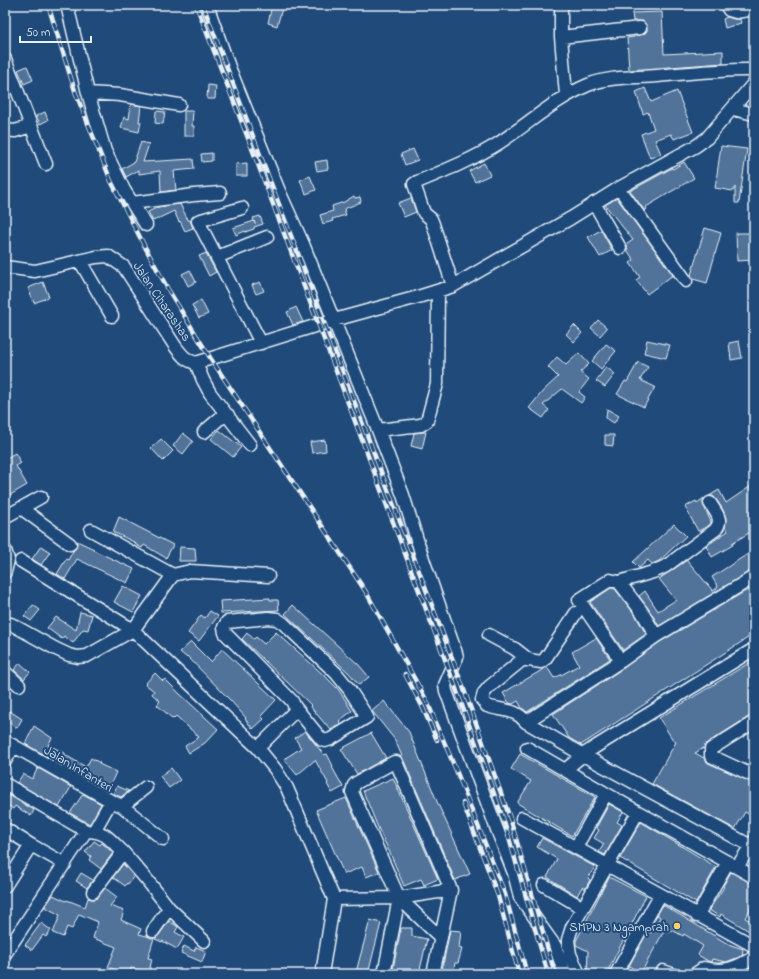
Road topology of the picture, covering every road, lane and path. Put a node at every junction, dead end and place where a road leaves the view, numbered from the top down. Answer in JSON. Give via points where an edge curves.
{"nodes":[{"id":1,"x":67,"y":5,"type":"edge"},
{"id":2,"x":207,"y":5,"type":"edge"},
{"id":3,"x":561,"y":5,"type":"edge"},
{"id":4,"x":726,"y":5,"type":"edge"},
{"id":5,"x":754,"y":9,"type":"edge"},
{"id":6,"x":640,"y":28,"type":"dead end"},
{"id":7,"x":561,"y":37,"type":"junction"},
{"id":8,"x":5,"y":59,"type":"edge"},
{"id":9,"x":754,"y":70,"type":"edge"},
{"id":10,"x":754,"y":83,"type":"edge"},
{"id":11,"x":88,"y":93,"type":"junction"},
{"id":12,"x":566,"y":95,"type":"junction"},
{"id":13,"x":178,"y":105,"type":"dead end"},
{"id":14,"x":733,"y":109,"type":"junction"},
{"id":15,"x":754,"y":114,"type":"edge"},
{"id":16,"x":31,"y":126,"type":"junction"},
{"id":17,"x":5,"y":130,"type":"edge"},
{"id":18,"x":46,"y":164,"type":"dead end"},
{"id":19,"x":619,"y":188,"type":"junction"},
{"id":20,"x":220,"y":193,"type":"dead end"},
{"id":21,"x":132,"y":203,"type":"junction"},
{"id":22,"x":594,"y":203,"type":"junction"},
{"id":23,"x":242,"y":208,"type":"dead end"},
{"id":24,"x":146,"y":225,"type":"dead end"},
{"id":25,"x":267,"y":237,"type":"dead end"},
{"id":26,"x":620,"y":248,"type":"dead end"},
{"id":27,"x":217,"y":257,"type":"junction"},
{"id":28,"x":80,"y":261,"type":"junction"},
{"id":29,"x":5,"y":267,"type":"edge"},
{"id":30,"x":686,"y":281,"type":"dead end"},
{"id":31,"x":453,"y":286,"type":"junction"},
{"id":32,"x":438,"y":290,"type":"junction"},
{"id":33,"x":112,"y":316,"type":"dead end"},
{"id":34,"x":334,"y":320,"type":"junction"},
{"id":35,"x":261,"y":342,"type":"junction"},
{"id":36,"x":196,"y":363,"type":"junction"},
{"id":37,"x":228,"y":415,"type":"junction"},
{"id":38,"x":378,"y":430,"type":"junction"},
{"id":39,"x":204,"y":432,"type":"dead end"},
{"id":40,"x":250,"y":445,"type":"dead end"},
{"id":41,"x":41,"y":497,"type":"dead end"},
{"id":42,"x":710,"y":504,"type":"dead end"},
{"id":43,"x":21,"y":508,"type":"junction"},
{"id":44,"x":5,"y":517,"type":"edge"},
{"id":45,"x":91,"y":530,"type":"dead end"},
{"id":46,"x":70,"y":544,"type":"dead end"},
{"id":47,"x":5,"y":550,"type":"edge"},
{"id":48,"x":21,"y":561,"type":"dead end"},
{"id":49,"x":5,"y":572,"type":"edge"},
{"id":50,"x":173,"y":575,"type":"junction"},
{"id":51,"x":268,"y":576,"type":"dead end"},
{"id":52,"x":754,"y":577,"type":"edge"},
{"id":53,"x":619,"y":582,"type":"junction"},
{"id":54,"x":576,"y":613,"type":"dead end"},
{"id":55,"x":11,"y":624,"type":"dead end"},
{"id":56,"x":132,"y":630,"type":"junction"},
{"id":57,"x":489,"y":635,"type":"dead end"},
{"id":58,"x":656,"y":636,"type":"junction"},
{"id":59,"x":754,"y":648,"type":"edge"},
{"id":60,"x":529,"y":660,"type":"junction"},
{"id":61,"x":621,"y":661,"type":"junction"},
{"id":62,"x":5,"y":672,"type":"edge"},
{"id":63,"x":19,"y":685,"type":"dead end"},
{"id":64,"x":295,"y":707,"type":"junction"},
{"id":65,"x":526,"y":722,"type":"junction"},
{"id":66,"x":754,"y":722,"type":"edge"},
{"id":67,"x":9,"y":743,"type":"edge"},
{"id":68,"x":258,"y":748,"type":"junction"},
{"id":69,"x":527,"y":748,"type":"dead end"},
{"id":70,"x":583,"y":755,"type":"junction"},
{"id":71,"x":5,"y":762,"type":"edge"},
{"id":72,"x":565,"y":770,"type":"junction"},
{"id":73,"x":754,"y":776,"type":"edge"},
{"id":74,"x":5,"y":784,"type":"edge"},
{"id":75,"x":146,"y":787,"type":"dead end"},
{"id":76,"x":606,"y":794,"type":"junction"},
{"id":77,"x":111,"y":800,"type":"junction"},
{"id":78,"x":122,"y":806,"type":"junction"},
{"id":79,"x":638,"y":812,"type":"junction"},
{"id":80,"x":522,"y":818,"type":"dead end"},
{"id":81,"x":5,"y":830,"type":"edge"},
{"id":82,"x":90,"y":831,"type":"junction"},
{"id":83,"x":163,"y":839,"type":"dead end"},
{"id":84,"x":31,"y":845,"type":"junction"},
{"id":85,"x":576,"y":847,"type":"junction"},
{"id":86,"x":751,"y":848,"type":"edge"},
{"id":87,"x":123,"y":852,"type":"junction"},
{"id":88,"x":65,"y":864,"type":"junction"},
{"id":89,"x":732,"y":864,"type":"junction"},
{"id":90,"x":608,"y":866,"type":"junction"},
{"id":91,"x":754,"y":877,"type":"edge"},
{"id":92,"x":544,"y":885,"type":"dead end"},
{"id":93,"x":5,"y":886,"type":"edge"},
{"id":94,"x":451,"y":890,"type":"junction"},
{"id":95,"x":93,"y":892,"type":"dead end"},
{"id":96,"x":660,"y":895,"type":"junction"},
{"id":97,"x":400,"y":898,"type":"junction"},
{"id":98,"x":334,"y":899,"type":"junction"},
{"id":99,"x":169,"y":908,"type":"junction"},
{"id":100,"x":583,"y":908,"type":"junction"},
{"id":101,"x":697,"y":916,"type":"junction"},
{"id":102,"x":153,"y":931,"type":"dead end"},
{"id":103,"x":441,"y":938,"type":"junction"},
{"id":104,"x":204,"y":941,"type":"dead end"},
{"id":105,"x":754,"y":946,"type":"edge"},
{"id":106,"x":5,"y":954,"type":"edge"},
{"id":107,"x":754,"y":957,"type":"edge"},
{"id":108,"x":322,"y":974,"type":"edge"},
{"id":109,"x":384,"y":974,"type":"edge"},
{"id":110,"x":433,"y":974,"type":"edge"},
{"id":111,"x":565,"y":974,"type":"edge"},
{"id":112,"x":580,"y":974,"type":"edge"},
{"id":113,"x":616,"y":974,"type":"edge"},
{"id":114,"x":695,"y":974,"type":"edge"}],
"edges":[{"from":1,"to":11,"type":"street"},
{"from":2,"to":34,"type":"street","via":[[228,67]]},
{"from":3,"to":7,"type":"street"},
{"from":4,"to":5,"type":"street","via":[[729,10],[736,12]]},
{"from":6,"to":7,"type":"street"},
{"from":7,"to":12,"type":"street"},
{"from":8,"to":16,"type":"street"},
{"from":9,"to":12,"type":"street","via":[[610,79],[590,84]]},
{"from":10,"to":14,"type":"street"},
{"from":11,"to":13,"type":"street","via":[[120,95]]},
{"from":11,"to":21,"type":"street","via":[[105,151]]},
{"from":12,"to":31,"type":"street","via":[[497,144],[414,184],[424,213],[433,224]]},
{"from":14,"to":15,"type":"street"},
{"from":14,"to":19,"type":"street","via":[[707,138],[696,146]]},
{"from":16,"to":17,"type":"street","via":[[15,131]]},
{"from":16,"to":18,"type":"street"},
{"from":19,"to":22,"type":"street"},
{"from":19,"to":30,"type":"street"},
{"from":20,"to":21,"type":"street"},
{"from":21,"to":24,"type":"street"},
{"from":22,"to":26,"type":"street"},
{"from":22,"to":31,"type":"street"},
{"from":23,"to":27,"type":"street","via":[[198,221]]},
{"from":25,"to":27,"type":"street"},
{"from":27,"to":35,"type":"street"},
{"from":28,"to":29,"type":"street","name":"Jalan Ciharashas","via":[[35,271]]},
{"from":28,"to":33,"type":"street"},
{"from":28,"to":36,"type":"street","name":"Jalan Ciharashas","via":[[108,256],[124,267],[175,346],[190,362]]},
{"from":31,"to":32,"type":"street"},
{"from":32,"to":34,"type":"street"},
{"from":32,"to":38,"type":"street","via":[[437,384],[427,421],[420,425]]},
{"from":34,"to":35,"type":"street"},
{"from":34,"to":38,"type":"street"},
{"from":35,"to":36,"type":"street"},
{"from":36,"to":37,"type":"street","via":[[210,393]]},
{"from":37,"to":39,"type":"street"},
{"from":37,"to":40,"type":"street"},
{"from":38,"to":111,"type":"street","via":[[456,653],[457,657],[445,684],[446,691],[514,873],[520,897],[555,946]]},
{"from":41,"to":43,"type":"street"},
{"from":42,"to":53,"type":"street","via":[[719,518],[719,525],[715,530],[666,566]]},
{"from":43,"to":44,"type":"street"},
{"from":43,"to":46,"type":"street"},
{"from":45,"to":50,"type":"street"},
{"from":47,"to":49,"type":"street","via":[[8,560]]},
{"from":48,"to":56,"type":"street"},
{"from":50,"to":51,"type":"street","via":[[190,571]]},
{"from":50,"to":56,"type":"street"},
{"from":52,"to":58,"type":"street"},
{"from":53,"to":58,"type":"street","via":[[642,612]]},
{"from":53,"to":61,"type":"street","via":[[610,580],[580,600]]},
{"from":54,"to":60,"type":"street","via":[[546,659],[541,662]]},
{"from":55,"to":56,"type":"street","via":[[56,649],[78,657],[87,656]]},
{"from":56,"to":68,"type":"street"},
{"from":57,"to":60,"type":"street"},
{"from":58,"to":61,"type":"street"},
{"from":59,"to":70,"type":"street"},
{"from":60,"to":65,"type":"street","via":[[522,660],[489,687],[482,700],[487,706],[515,712]]},
{"from":61,"to":65,"type":"street"},
{"from":62,"to":63,"type":"street"},
{"from":64,"to":64,"type":"street","via":[[225,633],[224,627],[227,622],[277,619],[336,672],[367,717],[326,741],[322,740]]},
{"from":64,"to":68,"type":"street","via":[[294,712]]},
{"from":65,"to":70,"type":"street"},
{"from":66,"to":73,"type":"street","via":[[710,752],[711,756]]},
{"from":67,"to":71,"type":"street"},
{"from":67,"to":77,"type":"street","name":"Jalan Infanteri"},
{"from":68,"to":98,"type":"street","via":[[287,788]]},
{"from":69,"to":72,"type":"street"},
{"from":70,"to":72,"type":"street"},
{"from":70,"to":86,"type":"street"},
{"from":72,"to":76,"type":"street"},
{"from":74,"to":82,"type":"street"},
{"from":75,"to":78,"type":"street"},
{"from":76,"to":79,"type":"street"},
{"from":76,"to":85,"type":"street"},
{"from":77,"to":78,"type":"street"},
{"from":77,"to":82,"type":"street","name":"Jalan Infanteri"},
{"from":78,"to":83,"type":"street"},
{"from":79,"to":89,"type":"street"},
{"from":79,"to":90,"type":"street"},
{"from":80,"to":85,"type":"street"},
{"from":81,"to":84,"type":"street"},
{"from":82,"to":87,"type":"street","via":[[103,833]]},
{"from":82,"to":88,"type":"street","name":"Jalan Infanteri"},
{"from":84,"to":88,"type":"street"},
{"from":84,"to":93,"type":"street"},
{"from":85,"to":90,"type":"street"},
{"from":86,"to":89,"type":"street"},
{"from":87,"to":95,"type":"street"},
{"from":87,"to":99,"type":"street"},
{"from":88,"to":106,"type":"street","name":"Jalan Infanteri"},
{"from":89,"to":91,"type":"street"},
{"from":89,"to":101,"type":"street"},
{"from":90,"to":96,"type":"street"},
{"from":90,"to":100,"type":"street"},
{"from":92,"to":100,"type":"street"},
{"from":94,"to":97,"type":"street"},
{"from":94,"to":97,"type":"street","via":[[394,762],[356,783],[352,792]]},
{"from":94,"to":103,"type":"street"},
{"from":96,"to":101,"type":"street"},
{"from":96,"to":113,"type":"street"},
{"from":97,"to":98,"type":"street"},
{"from":97,"to":103,"type":"street"},
{"from":97,"to":109,"type":"street"},
{"from":98,"to":108,"type":"street"},
{"from":99,"to":102,"type":"street"},
{"from":99,"to":104,"type":"street"},
{"from":100,"to":112,"type":"street","via":[[568,940],[570,954]]},
{"from":101,"to":105,"type":"street"},
{"from":103,"to":110,"type":"street"},
{"from":107,"to":114,"type":"street","via":[[731,970],[716,971],[704,968]]}]}
